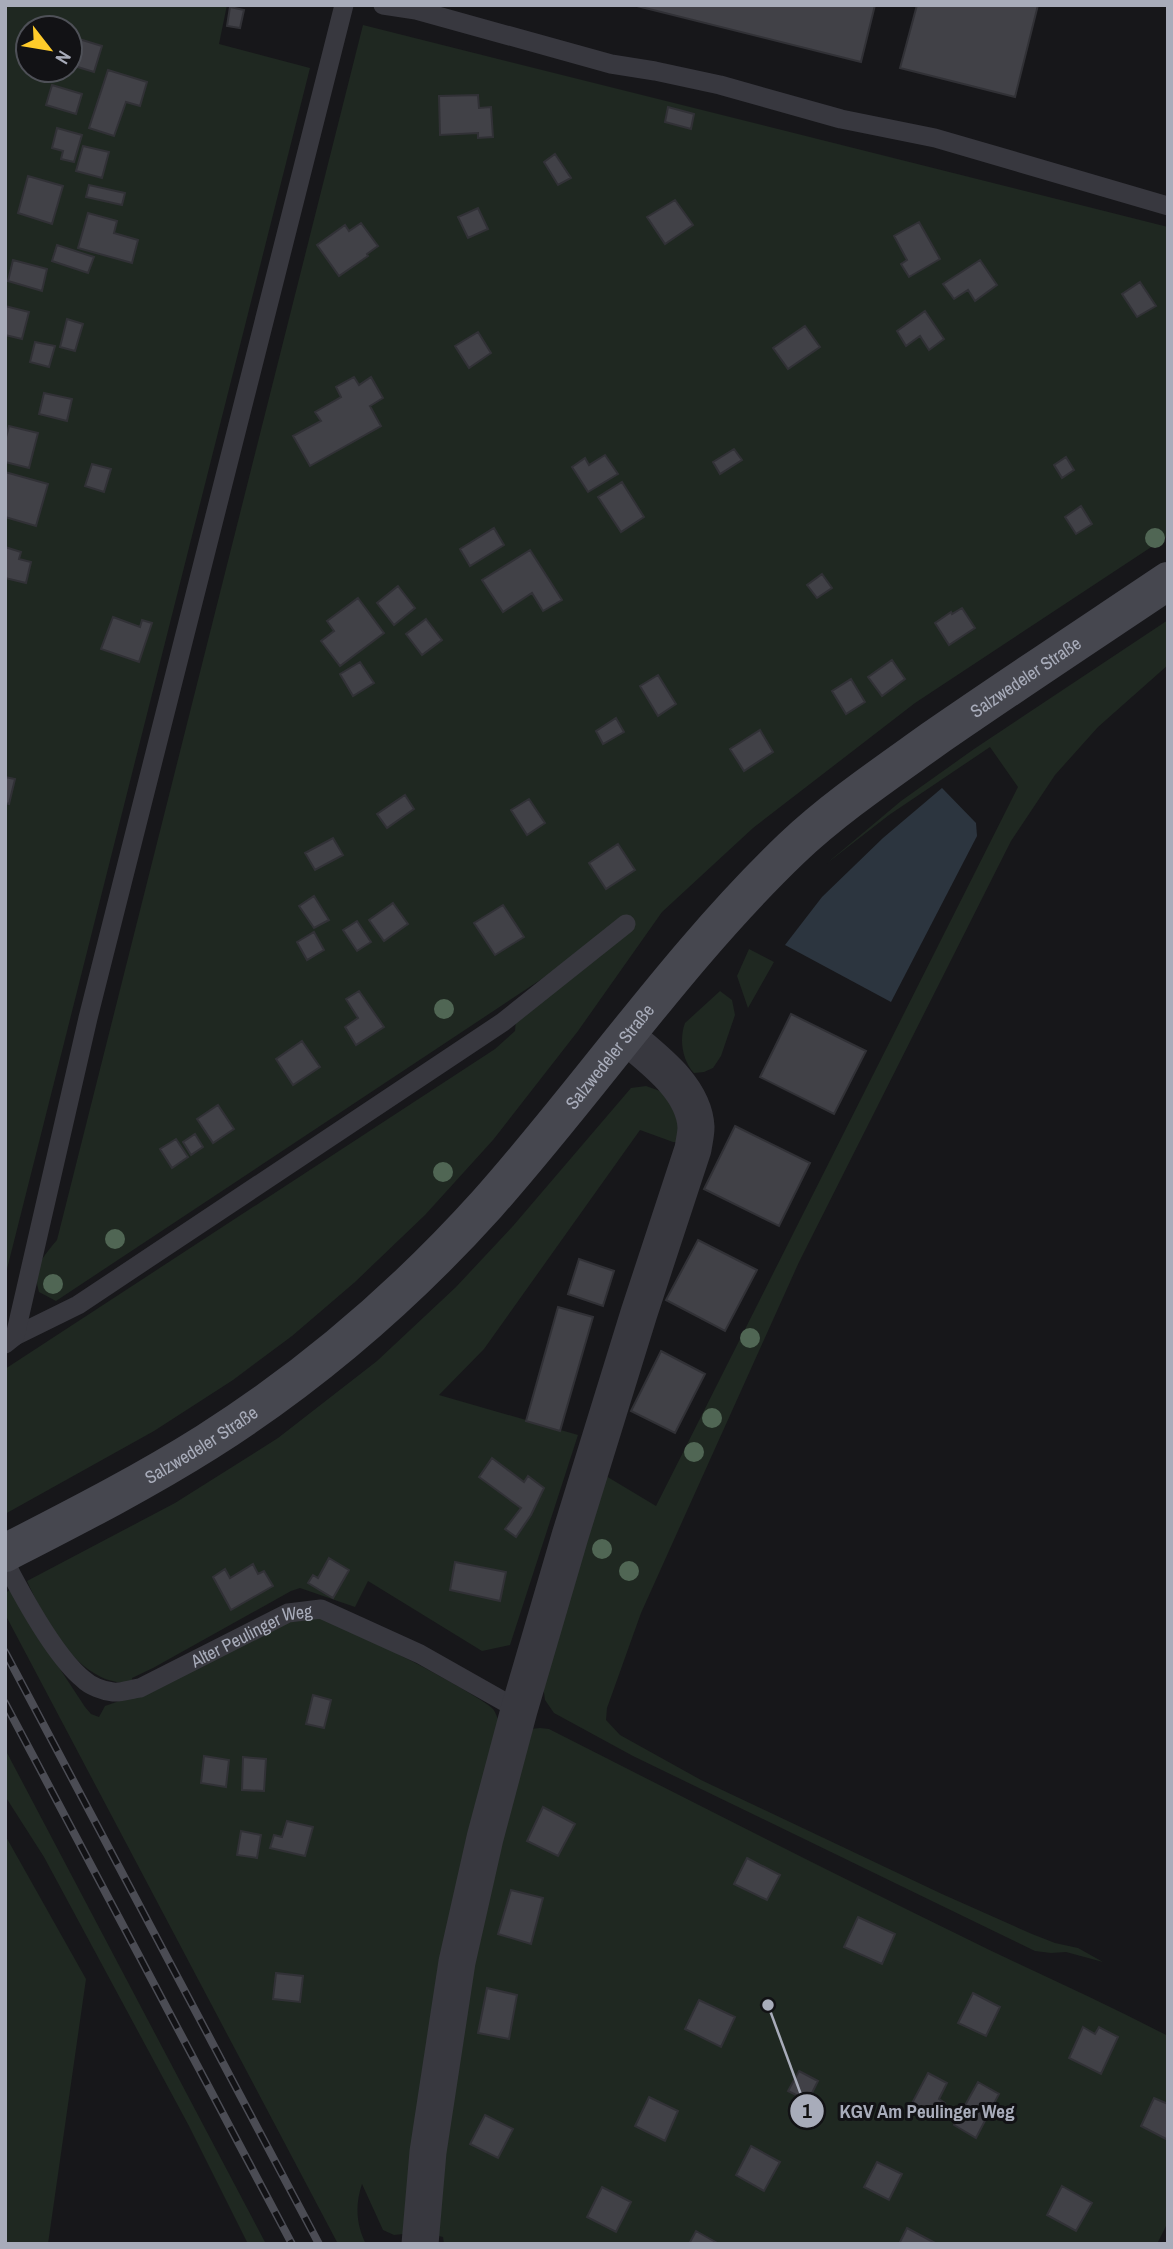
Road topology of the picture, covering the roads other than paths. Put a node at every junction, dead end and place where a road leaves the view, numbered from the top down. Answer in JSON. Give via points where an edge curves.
{"nodes":[{"id":1,"x":344,"y":5,"type":"edge"},
{"id":2,"x":383,"y":5,"type":"edge"},
{"id":3,"x":1168,"y":206,"type":"edge"},
{"id":4,"x":1168,"y":581,"type":"edge"},
{"id":5,"x":626,"y":924,"type":"dead end"},
{"id":6,"x":626,"y":1035,"type":"junction"},
{"id":7,"x":10,"y":1340,"type":"edge"},
{"id":8,"x":5,"y":1562,"type":"edge"},
{"id":9,"x":11,"y":1570,"type":"edge"},
{"id":10,"x":519,"y":1710,"type":"junction"},
{"id":11,"x":420,"y":2244,"type":"edge"}],
"edges":[{"from":1,"to":7,"type":"lane"},
{"from":2,"to":3,"type":"lane","via":[[611,64],[935,138]]},
{"from":4,"to":6,"type":"main road","name":"Salzwedeler Straße","via":[[973,711],[796,844],[708,936]]},
{"from":5,"to":7,"type":"lane","via":[[503,1022],[78,1306]]},
{"from":6,"to":9,"type":"main road","name":"Salzwedeler Straße","via":[[486,1204],[350,1338],[205,1443],[51,1530]]},
{"from":6,"to":10,"type":"street","via":[[660,1065],[693,1108],[693,1149]]},
{"from":8,"to":9,"type":"lane","name":"Alter Peulinger Weg"},
{"from":9,"to":10,"type":"lane","name":"Alter Peulinger Weg","via":[[55,1648],[83,1680],[114,1692],[140,1688],[288,1613],[321,1609],[419,1654]]},
{"from":10,"to":11,"type":"street","via":[[457,1962],[428,2152]]}]}
